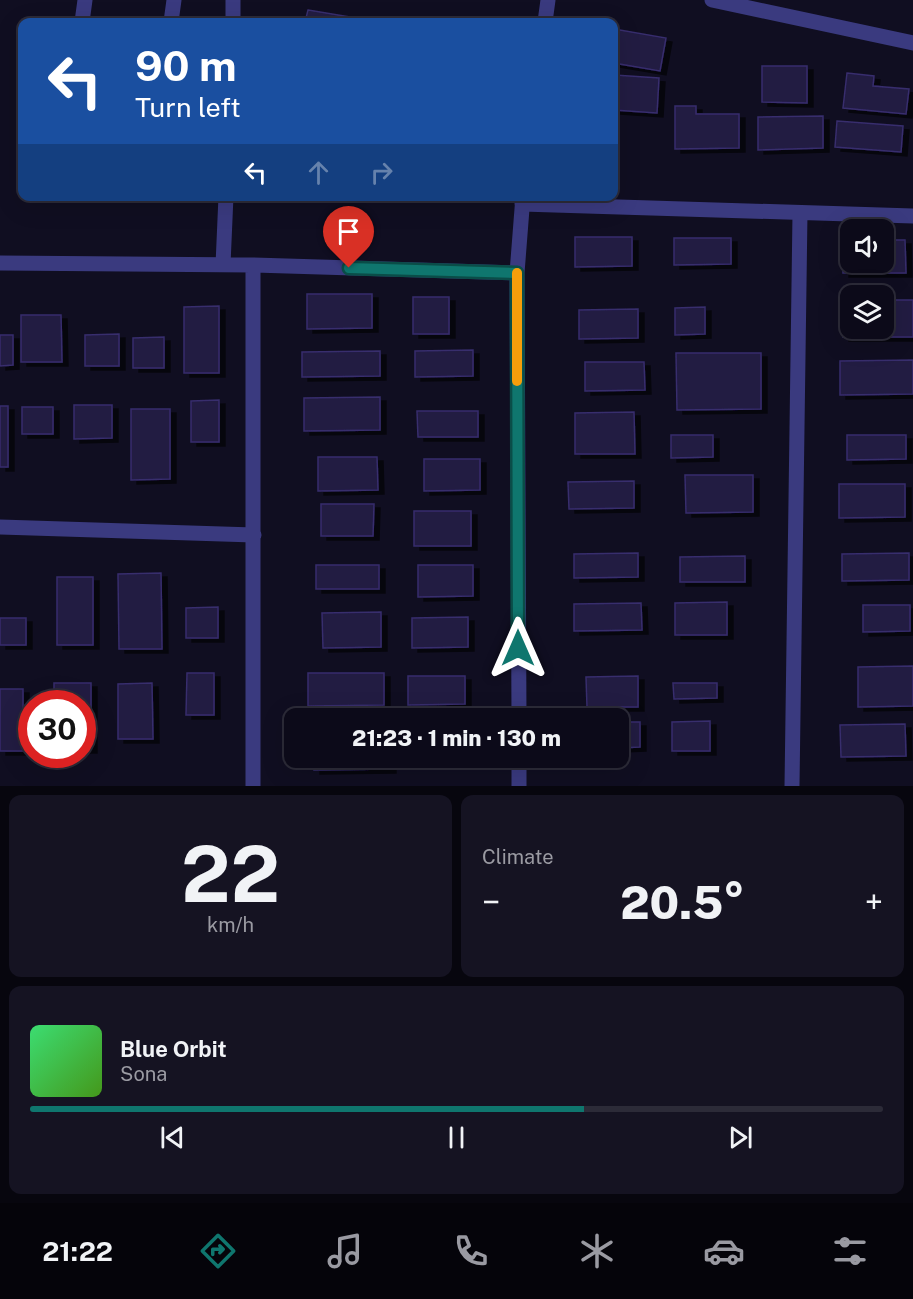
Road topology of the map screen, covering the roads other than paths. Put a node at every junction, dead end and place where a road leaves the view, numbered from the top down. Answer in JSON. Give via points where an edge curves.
{"nodes":[{"id":1,"x":85,"y":0,"type":"edge"},
{"id":2,"x":174,"y":0,"type":"edge"},
{"id":3,"x":233,"y":0,"type":"edge"},
{"id":4,"x":548,"y":0,"type":"edge"},
{"id":5,"x":712,"y":0,"type":"edge"},
{"id":6,"x":83,"y":18,"type":"edge"},
{"id":7,"x":172,"y":18,"type":"edge"},
{"id":8,"x":233,"y":18,"type":"edge"},
{"id":9,"x":546,"y":18,"type":"edge"},
{"id":10,"x":913,"y":43,"type":"edge"},
{"id":11,"x":226,"y":201,"type":"edge"},
{"id":12,"x":522,"y":201,"type":"edge"},
{"id":13,"x":543,"y":201,"type":"edge"},
{"id":14,"x":800,"y":213,"type":"junction"},
{"id":15,"x":913,"y":216,"type":"edge"},
{"id":16,"x":0,"y":263,"type":"edge"},
{"id":17,"x":223,"y":265,"type":"junction"},
{"id":18,"x":254,"y":265,"type":"junction"},
{"id":19,"x":517,"y":273,"type":"junction"},
{"id":20,"x":0,"y":527,"type":"edge"},
{"id":21,"x":254,"y":535,"type":"junction"},
{"id":22,"x":519,"y":708,"type":"edge"},
{"id":23,"x":519,"y":768,"type":"edge"},
{"id":24,"x":254,"y":786,"type":"edge"},
{"id":25,"x":519,"y":786,"type":"edge"},
{"id":26,"x":792,"y":786,"type":"edge"}],
"edges":[{"from":1,"to":6,"type":"street"},
{"from":2,"to":7,"type":"street"},
{"from":3,"to":8,"type":"street"},
{"from":4,"to":9,"type":"street"},
{"from":5,"to":10,"type":"street"},
{"from":11,"to":17,"type":"street"},
{"from":12,"to":19,"type":"street"},
{"from":13,"to":14,"type":"street"},
{"from":14,"to":15,"type":"street"},
{"from":14,"to":26,"type":"street"},
{"from":16,"to":17,"type":"street"},
{"from":17,"to":18,"type":"street"},
{"from":18,"to":19,"type":"street"},
{"from":18,"to":21,"type":"street"},
{"from":19,"to":22,"type":"street"},
{"from":20,"to":21,"type":"street"},
{"from":21,"to":24,"type":"street"},
{"from":23,"to":25,"type":"street"}]}
